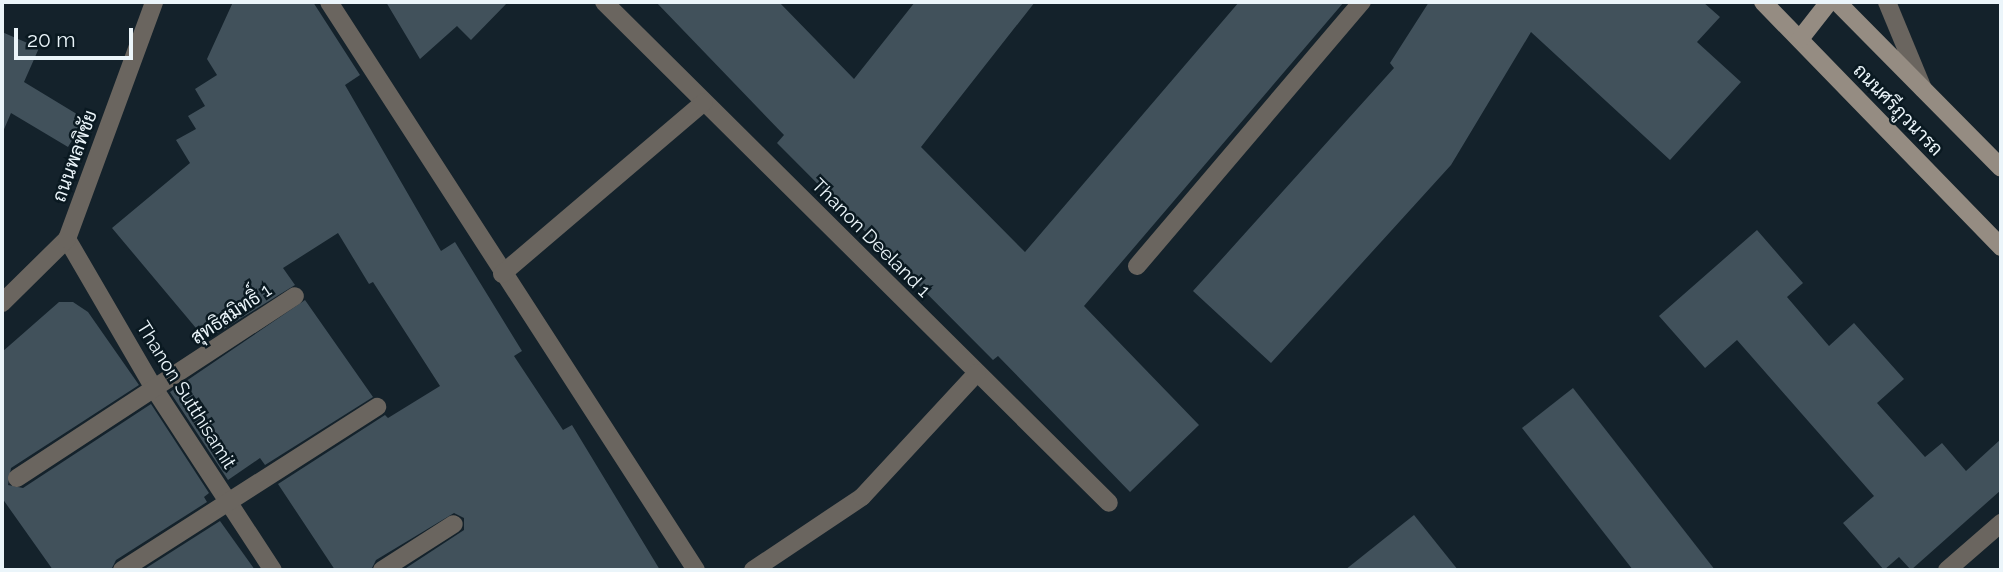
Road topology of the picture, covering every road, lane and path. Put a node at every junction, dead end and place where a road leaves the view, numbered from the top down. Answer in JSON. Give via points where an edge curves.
{"nodes":[{"id":1,"x":154,"y":2,"type":"edge"},
{"id":2,"x":329,"y":2,"type":"edge"},
{"id":3,"x":604,"y":2,"type":"edge"},
{"id":4,"x":1362,"y":2,"type":"edge"},
{"id":5,"x":1763,"y":2,"type":"edge"},
{"id":6,"x":1829,"y":2,"type":"edge"},
{"id":7,"x":1837,"y":2,"type":"edge"},
{"id":8,"x":1887,"y":2,"type":"edge"},
{"id":9,"x":1800,"y":39,"type":"junction"},
{"id":10,"x":1924,"y":93,"type":"junction"},
{"id":11,"x":704,"y":102,"type":"junction"},
{"id":12,"x":2001,"y":168,"type":"edge"},
{"id":13,"x":67,"y":239,"type":"junction"},
{"id":14,"x":2001,"y":247,"type":"edge"},
{"id":15,"x":1137,"y":266,"type":"dead end"},
{"id":16,"x":502,"y":274,"type":"junction"},
{"id":17,"x":295,"y":296,"type":"dead end"},
{"id":18,"x":2,"y":303,"type":"edge"},
{"id":19,"x":977,"y":373,"type":"junction"},
{"id":20,"x":155,"y":390,"type":"junction"},
{"id":21,"x":377,"y":407,"type":"dead end"},
{"id":22,"x":17,"y":478,"type":"dead end"},
{"id":23,"x":228,"y":501,"type":"junction"},
{"id":24,"x":1109,"y":503,"type":"dead end"},
{"id":25,"x":2001,"y":523,"type":"edge"},
{"id":26,"x":454,"y":524,"type":"dead end"},
{"id":27,"x":122,"y":570,"type":"edge"},
{"id":28,"x":273,"y":570,"type":"edge"},
{"id":29,"x":382,"y":570,"type":"edge"},
{"id":30,"x":695,"y":570,"type":"edge"},
{"id":31,"x":752,"y":570,"type":"edge"},
{"id":32,"x":1947,"y":570,"type":"edge"}],
"edges":[{"from":1,"to":13,"type":"street","name":"ถนนพลพิชัย"},
{"from":2,"to":16,"type":"street"},
{"from":3,"to":11,"type":"street","name":"Thanon Deeland 1"},
{"from":4,"to":15,"type":"street"},
{"from":5,"to":9,"type":"main road","name":"ถนนศรีภูวนารถ"},
{"from":6,"to":9,"type":"main road"},
{"from":7,"to":10,"type":"main road","name":"ถนนศรีภูวนารถ"},
{"from":8,"to":10,"type":"street"},
{"from":9,"to":14,"type":"main road","name":"ถนนศรีภูวนารถ"},
{"from":10,"to":12,"type":"main road","name":"ถนนศรีภูวนารถ"},
{"from":11,"to":16,"type":"street"},
{"from":11,"to":19,"type":"street","name":"Thanon Deeland 1"},
{"from":13,"to":18,"type":"street","name":"ถนนพลพิชัย"},
{"from":13,"to":20,"type":"street","name":"Thanon Sutthisamit"},
{"from":16,"to":30,"type":"street"},
{"from":17,"to":20,"type":"street","name":"สุทธิสมิทธิ์ 1"},
{"from":19,"to":24,"type":"street","name":"Thanon Deeland 1"},
{"from":19,"to":31,"type":"street","via":[[862,497]]},
{"from":20,"to":22,"type":"street","name":"สุทธิสมิทธิ์ 1"},
{"from":20,"to":23,"type":"street","name":"Thanon Sutthisamit"},
{"from":21,"to":23,"type":"street"},
{"from":23,"to":27,"type":"street"},
{"from":23,"to":28,"type":"street","name":"Thanon Sutthisamit"},
{"from":25,"to":32,"type":"street"},
{"from":26,"to":29,"type":"street"}]}
